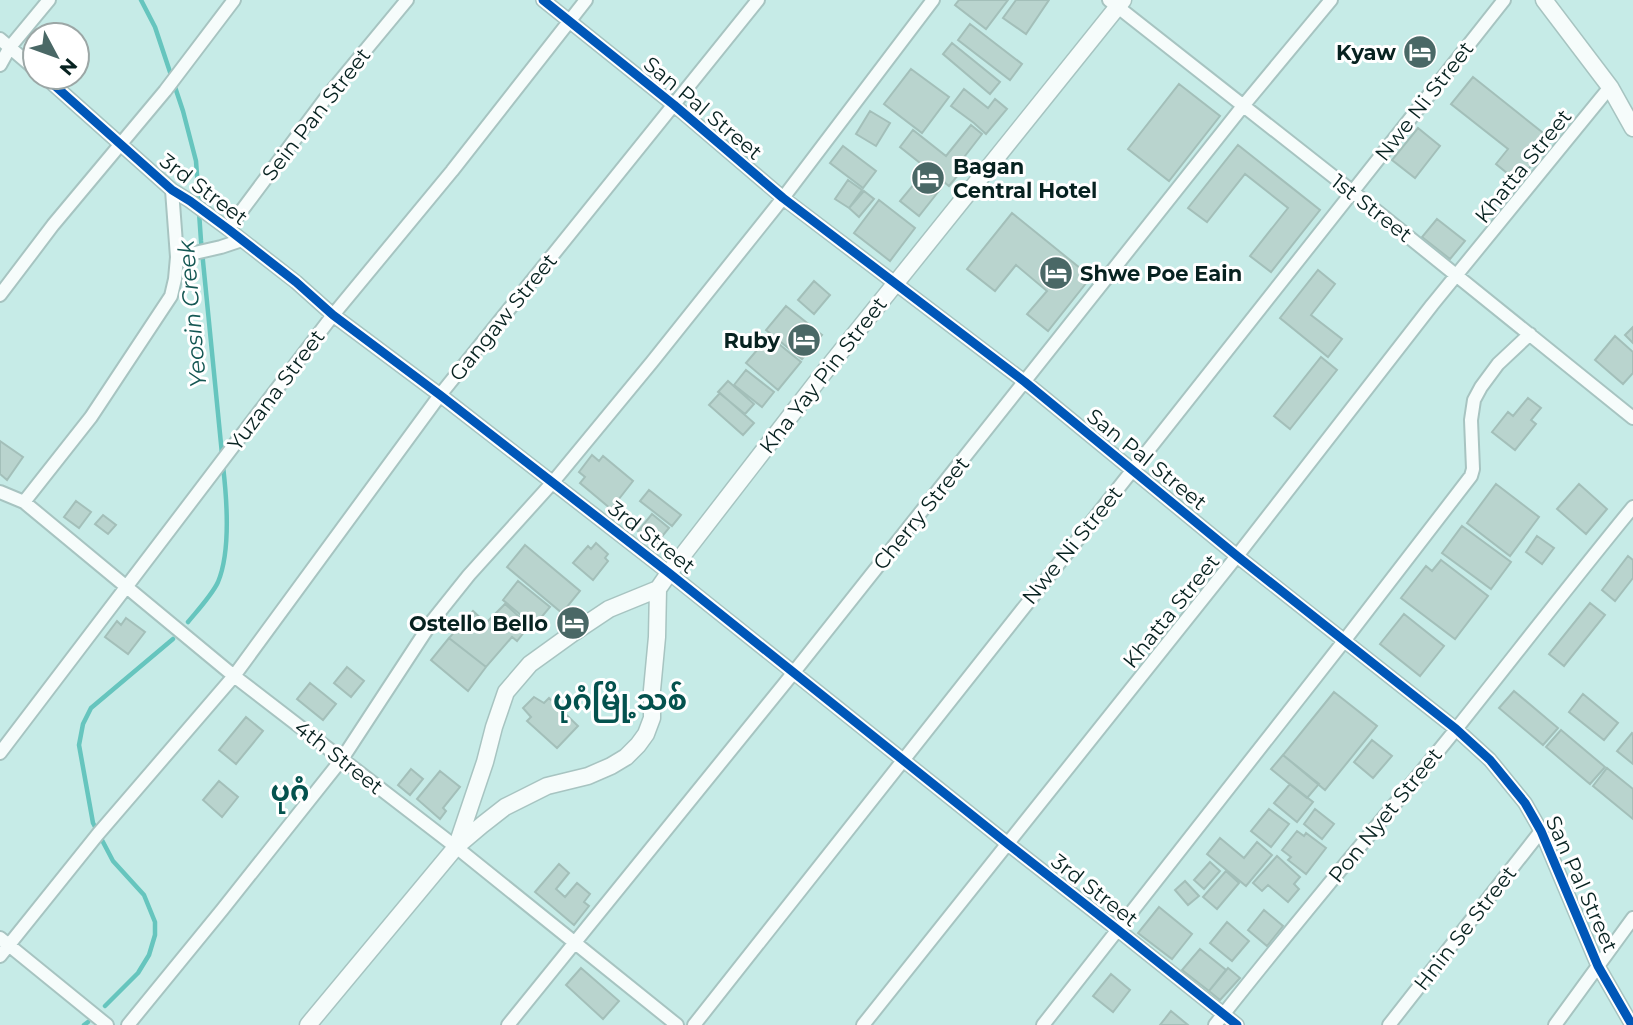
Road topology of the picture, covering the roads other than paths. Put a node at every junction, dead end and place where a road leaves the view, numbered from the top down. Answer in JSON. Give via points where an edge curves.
{"nodes":[{"id":1,"x":49,"y":0,"type":"edge"},
{"id":2,"x":234,"y":0,"type":"edge"},
{"id":3,"x":407,"y":0,"type":"edge"},
{"id":4,"x":543,"y":0,"type":"edge"},
{"id":5,"x":586,"y":0,"type":"edge"},
{"id":6,"x":758,"y":0,"type":"edge"},
{"id":7,"x":933,"y":0,"type":"edge"},
{"id":8,"x":1331,"y":0,"type":"edge"},
{"id":9,"x":1504,"y":0,"type":"edge"},
{"id":10,"x":1544,"y":0,"type":"edge"},
{"id":11,"x":1117,"y":2,"type":"edge"},
{"id":12,"x":569,"y":21,"type":"junction"},
{"id":13,"x":5,"y":43,"type":"edge"},
{"id":14,"x":21,"y":57,"type":"edge"},
{"id":15,"x":0,"y":65,"type":"edge"},
{"id":16,"x":1610,"y":87,"type":"junction"},
{"id":17,"x":61,"y":91,"type":"edge"},
{"id":18,"x":674,"y":105,"type":"junction"},
{"id":19,"x":1243,"y":106,"type":"junction"},
{"id":20,"x":1633,"y":128,"type":"edge"},
{"id":21,"x":120,"y":144,"type":"junction"},
{"id":22,"x":172,"y":190,"type":"junction"},
{"id":23,"x":1353,"y":192,"type":"junction"},
{"id":24,"x":783,"y":198,"type":"junction"},
{"id":25,"x":228,"y":229,"type":"junction"},
{"id":26,"x":242,"y":240,"type":"junction"},
{"id":27,"x":177,"y":257,"type":"junction"},
{"id":28,"x":1457,"y":275,"type":"junction"},
{"id":29,"x":896,"y":283,"type":"junction"},
{"id":30,"x":0,"y":295,"type":"edge"},
{"id":31,"x":333,"y":315,"type":"junction"},
{"id":32,"x":1530,"y":334,"type":"junction"},
{"id":33,"x":1025,"y":382,"type":"junction"},
{"id":34,"x":440,"y":395,"type":"junction"},
{"id":35,"x":1633,"y":418,"type":"edge"},
{"id":36,"x":1133,"y":469,"type":"junction"},
{"id":37,"x":553,"y":482,"type":"junction"},
{"id":38,"x":0,"y":492,"type":"edge"},
{"id":39,"x":24,"y":502,"type":"junction"},
{"id":40,"x":1633,"y":508,"type":"edge"},
{"id":41,"x":1237,"y":555,"type":"junction"},
{"id":42,"x":669,"y":573,"type":"junction"},
{"id":43,"x":125,"y":586,"type":"junction"},
{"id":44,"x":658,"y":589,"type":"junction"},
{"id":45,"x":1344,"y":641,"type":"junction"},
{"id":46,"x":794,"y":672,"type":"junction"},
{"id":47,"x":234,"y":676,"type":"junction"},
{"id":48,"x":1456,"y":729,"type":"junction"},
{"id":49,"x":0,"y":753,"type":"edge"},
{"id":50,"x":342,"y":759,"type":"junction"},
{"id":51,"x":903,"y":759,"type":"junction"},
{"id":52,"x":1541,"y":831,"type":"junction"},
{"id":53,"x":1007,"y":844,"type":"junction"},
{"id":54,"x":456,"y":847,"type":"junction"},
{"id":55,"x":1633,"y":918,"type":"edge"},
{"id":56,"x":1118,"y":930,"type":"junction"},
{"id":57,"x":575,"y":941,"type":"junction"},
{"id":58,"x":4,"y":942,"type":"edge"},
{"id":59,"x":0,"y":956,"type":"edge"},
{"id":60,"x":1598,"y":966,"type":"junction"},
{"id":61,"x":1219,"y":1020,"type":"edge"},
{"id":62,"x":107,"y":1025,"type":"edge"},
{"id":63,"x":128,"y":1025,"type":"edge"},
{"id":64,"x":308,"y":1025,"type":"edge"},
{"id":65,"x":508,"y":1025,"type":"edge"},
{"id":66,"x":677,"y":1025,"type":"edge"},
{"id":67,"x":694,"y":1025,"type":"edge"},
{"id":68,"x":863,"y":1025,"type":"edge"},
{"id":69,"x":1043,"y":1025,"type":"edge"},
{"id":70,"x":1237,"y":1025,"type":"edge"},
{"id":71,"x":1389,"y":1025,"type":"edge"},
{"id":72,"x":1555,"y":1025,"type":"edge"},
{"id":73,"x":1632,"y":1025,"type":"edge"}],
"edges":[{"from":1,"to":13,"type":"street"},
{"from":2,"to":21,"type":"street"},
{"from":3,"to":25,"type":"street","name":"Sein Pan Street"},
{"from":4,"to":12,"type":"street","name":"San Pal Street"},
{"from":5,"to":12,"type":"street","name":"Yuzana Street"},
{"from":6,"to":18,"type":"street","name":"Gangaw Street"},
{"from":7,"to":24,"type":"street"},
{"from":8,"to":19,"type":"street","name":"Cherry Street"},
{"from":9,"to":23,"type":"street","name":"Nwe Ni Street"},
{"from":10,"to":16,"type":"street"},
{"from":11,"to":19,"type":"street","name":"1st Street"},
{"from":11,"to":29,"type":"street","name":"Kha Yay Pin Street"},
{"from":12,"to":18,"type":"street","name":"San Pal Street"},
{"from":12,"to":31,"type":"street","name":"Yuzana Street"},
{"from":13,"to":14,"type":"street"},
{"from":13,"to":15,"type":"street"},
{"from":16,"to":20,"type":"street"},
{"from":16,"to":28,"type":"street","name":"Khatta Street"},
{"from":17,"to":21,"type":"street","name":"3rd Street"},
{"from":18,"to":24,"type":"street","name":"San Pal Street"},
{"from":18,"to":34,"type":"street","name":"Gangaw Street"},
{"from":19,"to":23,"type":"street","name":"1st Street"},
{"from":19,"to":33,"type":"street","name":"Cherry Street"},
{"from":21,"to":22,"type":"street","name":"3rd Street"},
{"from":21,"to":30,"type":"street"},
{"from":22,"to":25,"type":"street","name":"3rd Street"},
{"from":22,"to":27,"type":"street"},
{"from":23,"to":28,"type":"street","name":"1st Street"},
{"from":23,"to":36,"type":"street","name":"Nwe Ni Street"},
{"from":24,"to":29,"type":"street","name":"San Pal Street"},
{"from":24,"to":37,"type":"street"},
{"from":25,"to":26,"type":"street","name":"3rd Street"},
{"from":26,"to":27,"type":"street"},
{"from":26,"to":31,"type":"street","name":"3rd Street"},
{"from":27,"to":39,"type":"street","via":[[171,296],[91,416]]},
{"from":28,"to":32,"type":"street","name":"1st Street"},
{"from":28,"to":41,"type":"street","name":"Khatta Street"},
{"from":29,"to":33,"type":"street","name":"San Pal Street"},
{"from":29,"to":42,"type":"street","name":"Kha Yay Pin Street"},
{"from":31,"to":34,"type":"street","name":"3rd Street"},
{"from":31,"to":43,"type":"street","name":"Yuzana Street"},
{"from":32,"to":35,"type":"street","name":"1st Street"},
{"from":32,"to":45,"type":"street","via":[[1498,364],[1474,400],[1471,475]]},
{"from":33,"to":36,"type":"street","name":"San Pal Street"},
{"from":33,"to":46,"type":"street","name":"Cherry Street"},
{"from":34,"to":37,"type":"street","name":"3rd Street"},
{"from":34,"to":47,"type":"street","name":"Gangaw Street"},
{"from":36,"to":41,"type":"street","name":"San Pal Street"},
{"from":36,"to":51,"type":"street","name":"Nwe Ni Street"},
{"from":37,"to":42,"type":"street","name":"3rd Street"},
{"from":37,"to":50,"type":"street","via":[[433,620]]},
{"from":38,"to":39,"type":"street","name":"4th Street"},
{"from":39,"to":43,"type":"street","name":"4th Street"},
{"from":40,"to":48,"type":"street","name":"Pon Nyet Street"},
{"from":41,"to":45,"type":"street","name":"San Pal Street"},
{"from":41,"to":53,"type":"street","name":"Khatta Street"},
{"from":42,"to":44,"type":"street","name":"Kha Yay Pin Street"},
{"from":42,"to":46,"type":"street","name":"3rd Street"},
{"from":43,"to":47,"type":"street","name":"4th Street"},
{"from":43,"to":49,"type":"street","name":"Yuzana Street"},
{"from":44,"to":54,"type":"street","via":[[609,610],[573,633],[530,664],[506,692]]},
{"from":44,"to":54,"type":"street","via":[[652,718],[638,745],[611,766],[547,786],[505,807]]},
{"from":45,"to":48,"type":"street","name":"San Pal Street"},
{"from":45,"to":56,"type":"street"},
{"from":46,"to":51,"type":"street","name":"3rd Street"},
{"from":46,"to":57,"type":"street","name":"Cherry Street"},
{"from":47,"to":50,"type":"street","name":"4th Street"},
{"from":47,"to":58,"type":"street","name":"Gangaw Street"},
{"from":48,"to":52,"type":"street","name":"San Pal Street","via":[[1490,760]]},
{"from":48,"to":61,"type":"street","name":"Pon Nyet Street"},
{"from":50,"to":54,"type":"street","name":"4th Street"},
{"from":50,"to":63,"type":"street"},
{"from":51,"to":53,"type":"street","name":"3rd Street"},
{"from":51,"to":67,"type":"street","name":"Nwe Ni Street"},
{"from":52,"to":60,"type":"street","name":"San Pal Street"},
{"from":52,"to":71,"type":"street","name":"Hnin Se Street"},
{"from":53,"to":56,"type":"street","name":"3rd Street"},
{"from":53,"to":68,"type":"street","name":"Khatta Street"},
{"from":54,"to":57,"type":"street","name":"4th Street"},
{"from":54,"to":64,"type":"street"},
{"from":55,"to":60,"type":"street"},
{"from":56,"to":61,"type":"street","name":"3rd Street"},
{"from":56,"to":69,"type":"street"},
{"from":57,"to":65,"type":"street","name":"Cherry Street"},
{"from":57,"to":66,"type":"street","name":"4th Street"},
{"from":58,"to":59,"type":"street"},
{"from":58,"to":62,"type":"street"},
{"from":60,"to":72,"type":"street"},
{"from":60,"to":73,"type":"street","name":"San Pal Street"},
{"from":61,"to":70,"type":"street","name":"3rd Street"}]}
